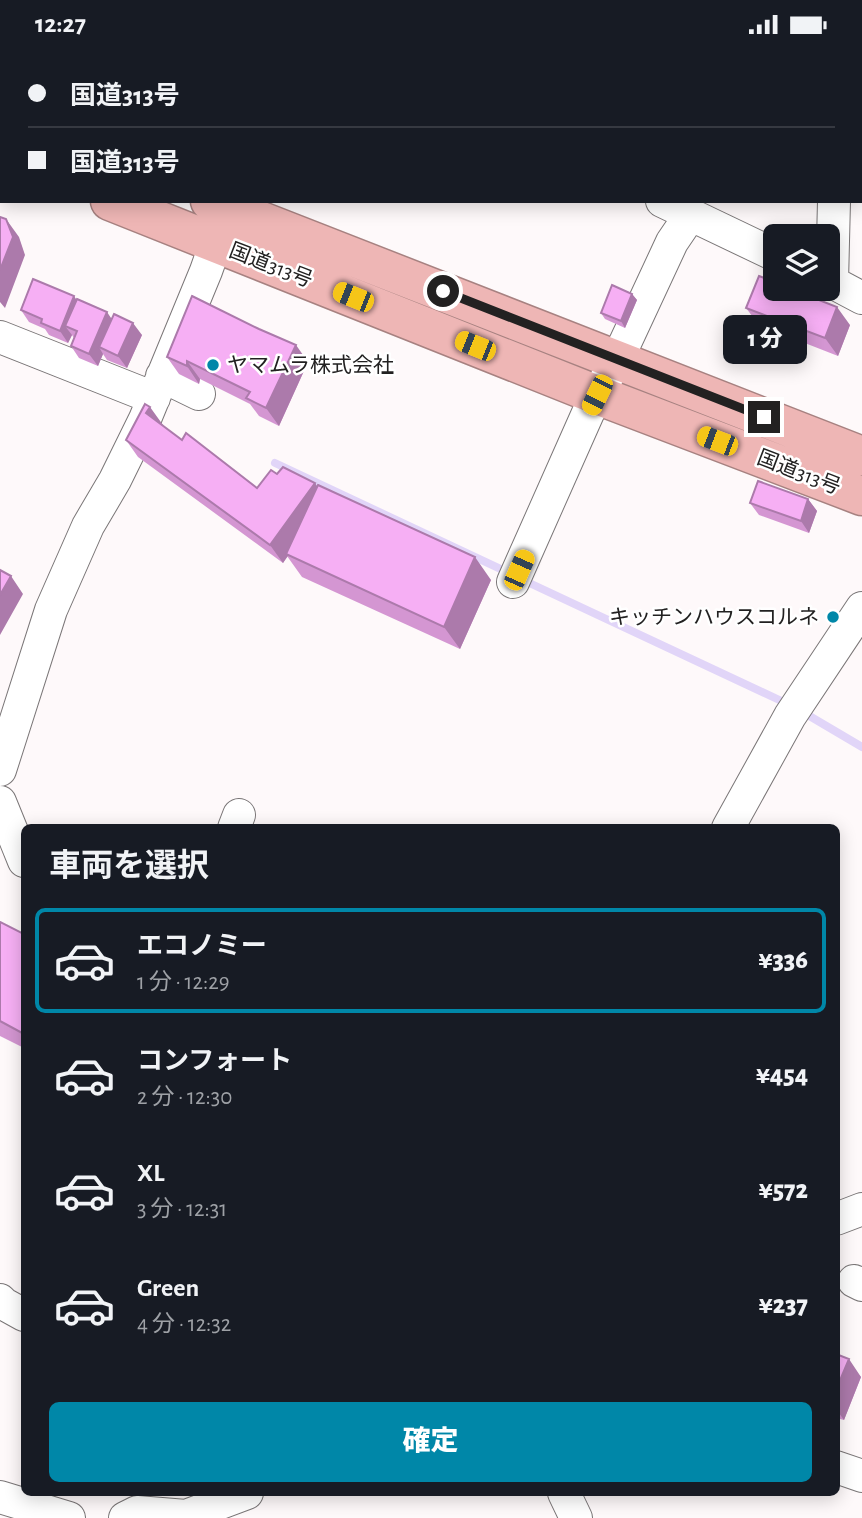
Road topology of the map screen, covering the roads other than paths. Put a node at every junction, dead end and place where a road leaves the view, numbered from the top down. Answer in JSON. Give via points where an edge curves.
{"nodes":[{"id":1,"x":115,"y":203,"type":"edge"},
{"id":2,"x":666,"y":203,"type":"edge"},
{"id":3,"x":834,"y":203,"type":"edge"},
{"id":4,"x":223,"y":204,"type":"edge"},
{"id":5,"x":691,"y":214,"type":"junction"},
{"id":6,"x":833,"y":224,"type":"edge"},
{"id":7,"x":216,"y":244,"type":"junction"},
{"id":8,"x":763,"y":249,"type":"edge"},
{"id":9,"x":840,"y":286,"type":"edge"},
{"id":10,"x":862,"y":298,"type":"edge"},
{"id":11,"x":0,"y":337,"type":"edge"},
{"id":12,"x":616,"y":359,"type":"junction"},
{"id":13,"x":158,"y":387,"type":"junction"},
{"id":14,"x":199,"y":394,"type":"dead end"},
{"id":15,"x":597,"y":395,"type":"junction"},
{"id":16,"x":862,"y":456,"type":"edge"},
{"id":17,"x":862,"y":496,"type":"edge"},
{"id":18,"x":516,"y":576,"type":"dead end"},
{"id":19,"x":862,"y":608,"type":"edge"},
{"id":20,"x":0,"y":770,"type":"edge"},
{"id":21,"x":0,"y":802,"type":"edge"},
{"id":22,"x":731,"y":824,"type":"edge"},
{"id":23,"x":21,"y":854,"type":"edge"},
{"id":24,"x":862,"y":1209,"type":"edge"},
{"id":25,"x":840,"y":1217,"type":"edge"},
{"id":26,"x":0,"y":1300,"type":"edge"},
{"id":27,"x":21,"y":1313,"type":"edge"},
{"id":28,"x":840,"y":1468,"type":"edge"},
{"id":29,"x":862,"y":1476,"type":"edge"},
{"id":30,"x":125,"y":1496,"type":"edge"},
{"id":31,"x":239,"y":1496,"type":"edge"},
{"id":32,"x":565,"y":1496,"type":"edge"},
{"id":33,"x":0,"y":1497,"type":"edge"},
{"id":34,"x":69,"y":1518,"type":"edge"},
{"id":35,"x":114,"y":1518,"type":"edge"},
{"id":36,"x":125,"y":1518,"type":"edge"},
{"id":37,"x":576,"y":1518,"type":"edge"}],
"edges":[{"from":1,"to":7,"type":"highway","name":"国道313号"},
{"from":2,"to":5,"type":"street"},
{"from":3,"to":6,"type":"street"},
{"from":4,"to":7,"type":"street"},
{"from":4,"to":12,"type":"highway","name":"国道313号"},
{"from":5,"to":8,"type":"street"},
{"from":5,"to":12,"type":"street","via":[[672,242]]},
{"from":7,"to":13,"type":"street"},
{"from":7,"to":15,"type":"highway","name":"国道313号"},
{"from":9,"to":10,"type":"street"},
{"from":11,"to":13,"type":"street"},
{"from":12,"to":15,"type":"street"},
{"from":12,"to":16,"type":"highway","name":"国道313号"},
{"from":13,"to":14,"type":"street"},
{"from":13,"to":20,"type":"street","via":[[51,610]]},
{"from":15,"to":17,"type":"highway","name":"国道313号"},
{"from":15,"to":18,"type":"street"},
{"from":19,"to":22,"type":"street","via":[[795,708]]},
{"from":21,"to":23,"type":"street"},
{"from":24,"to":25,"type":"street"},
{"from":26,"to":27,"type":"street"},
{"from":28,"to":29,"type":"street"},
{"from":30,"to":35,"type":"street"},
{"from":31,"to":36,"type":"street","via":[[186,1516],[136,1512]]},
{"from":32,"to":37,"type":"street"},
{"from":33,"to":34,"type":"street"}]}
